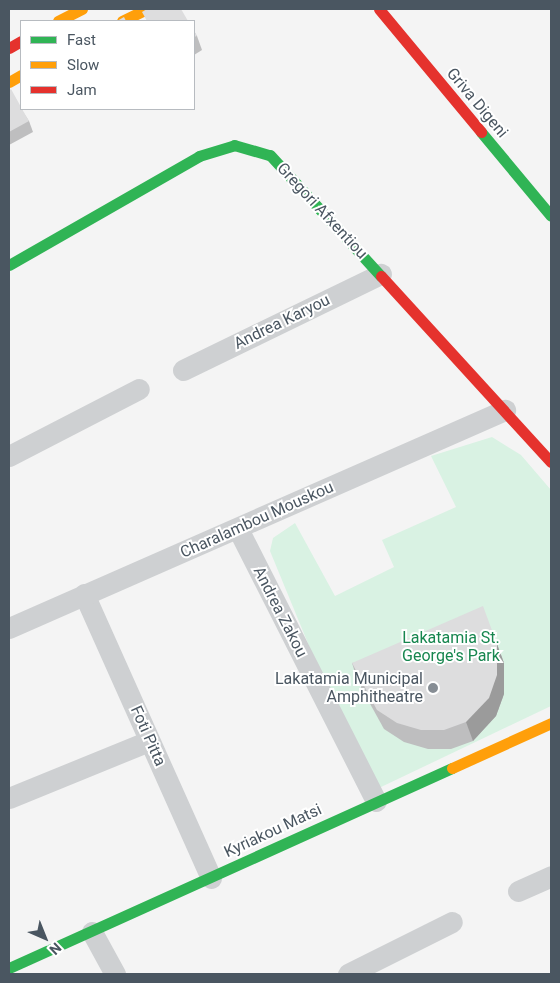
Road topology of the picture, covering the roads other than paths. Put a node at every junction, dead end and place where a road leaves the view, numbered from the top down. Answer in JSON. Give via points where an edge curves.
{"nodes":[{"id":1,"x":49,"y":9,"type":"edge"},
{"id":2,"x":82,"y":9,"type":"edge"},
{"id":3,"x":147,"y":9,"type":"edge"},
{"id":4,"x":379,"y":9,"type":"edge"},
{"id":5,"x":56,"y":20,"type":"edge"},
{"id":6,"x":59,"y":20,"type":"edge"},
{"id":7,"x":124,"y":20,"type":"edge"},
{"id":8,"x":20,"y":42,"type":"edge"},
{"id":9,"x":9,"y":48,"type":"edge"},
{"id":10,"x":20,"y":76,"type":"edge"},
{"id":11,"x":9,"y":82,"type":"edge"},
{"id":12,"x":551,"y":216,"type":"edge"},
{"id":13,"x":9,"y":265,"type":"edge"},
{"id":14,"x":382,"y":274,"type":"junction"},
{"id":15,"x":183,"y":370,"type":"dead end"},
{"id":16,"x":138,"y":389,"type":"dead end"},
{"id":17,"x":505,"y":410,"type":"junction"},
{"id":18,"x":9,"y":456,"type":"edge"},
{"id":19,"x":551,"y":462,"type":"edge"},
{"id":20,"x":238,"y":529,"type":"junction"},
{"id":21,"x":84,"y":594,"type":"junction"},
{"id":22,"x":9,"y":628,"type":"edge"},
{"id":23,"x":551,"y":723,"type":"edge"},
{"id":24,"x":150,"y":741,"type":"junction"},
{"id":25,"x":9,"y":798,"type":"edge"},
{"id":26,"x":376,"y":801,"type":"junction"},
{"id":27,"x":551,"y":876,"type":"edge"},
{"id":28,"x":211,"y":878,"type":"junction"},
{"id":29,"x":518,"y":892,"type":"dead end"},
{"id":30,"x":452,"y":922,"type":"dead end"},
{"id":31,"x":92,"y":932,"type":"junction"},
{"id":32,"x":9,"y":968,"type":"edge"},
{"id":33,"x":114,"y":974,"type":"edge"},
{"id":34,"x":348,"y":974,"type":"edge"}],
"edges":[{"from":1,"to":5,"type":"street"},
{"from":2,"to":6,"type":"street"},
{"from":3,"to":7,"type":"street"},
{"from":4,"to":12,"type":"street","name":"Griva Digeni"},
{"from":8,"to":9,"type":"street"},
{"from":10,"to":11,"type":"street"},
{"from":13,"to":14,"type":"street","name":"Gregori Afxentiou","via":[[199,156],[234,146],[270,155]]},
{"from":14,"to":15,"type":"street","name":"Andrea Karyou"},
{"from":14,"to":17,"type":"street","name":"Gregori Afxentiou"},
{"from":16,"to":18,"type":"street"},
{"from":17,"to":19,"type":"street","name":"Gregori Afxentiou"},
{"from":17,"to":20,"type":"street","name":"Charalambou Mouskou"},
{"from":20,"to":21,"type":"street","name":"Charalambou Mouskou"},
{"from":20,"to":26,"type":"street","name":"Andrea Zakou"},
{"from":21,"to":22,"type":"street","name":"Charalambou Mouskou"},
{"from":21,"to":24,"type":"street","name":"Foti Pitta"},
{"from":23,"to":26,"type":"street","name":"Kyriakou Matsi"},
{"from":24,"to":25,"type":"street"},
{"from":24,"to":28,"type":"street","name":"Foti Pitta"},
{"from":26,"to":28,"type":"street","name":"Kyriakou Matsi"},
{"from":27,"to":29,"type":"street"},
{"from":28,"to":31,"type":"street","name":"Kyriakou Matsi"},
{"from":30,"to":34,"type":"street"},
{"from":31,"to":32,"type":"street","name":"Kyriakou Matsi"},
{"from":31,"to":33,"type":"street"}]}
